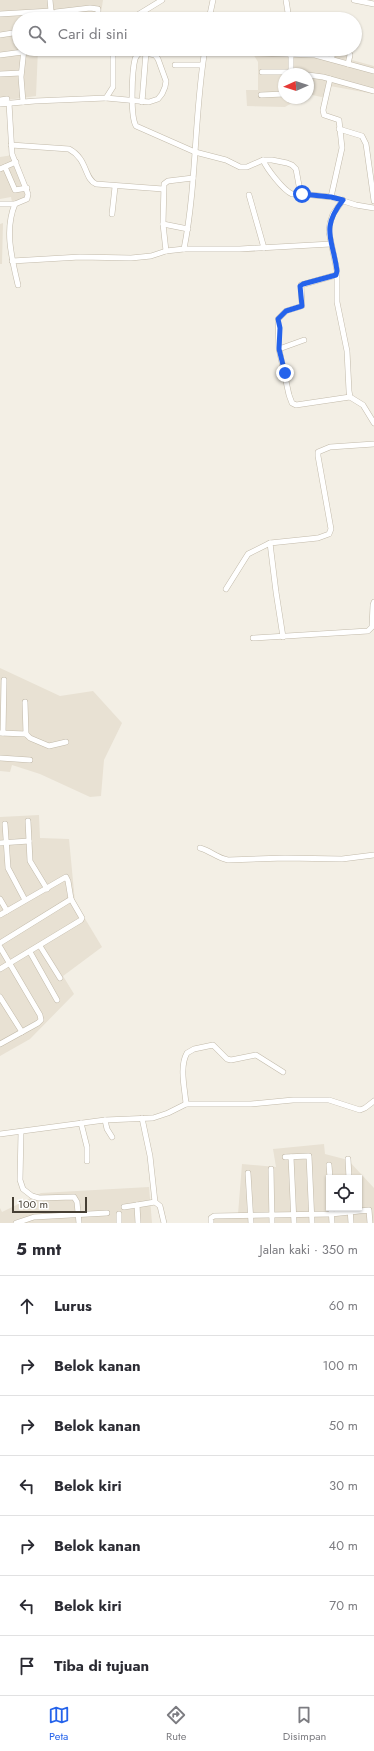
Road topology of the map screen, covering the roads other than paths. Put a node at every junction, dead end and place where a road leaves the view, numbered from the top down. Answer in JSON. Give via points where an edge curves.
{"nodes":[{"id":1,"x":50,"y":0,"type":"edge"},
{"id":2,"x":162,"y":0,"type":"edge"},
{"id":3,"x":213,"y":0,"type":"edge"},
{"id":4,"x":286,"y":0,"type":"edge"},
{"id":5,"x":354,"y":0,"type":"edge"},
{"id":6,"x":374,"y":4,"type":"edge"},
{"id":7,"x":52,"y":12,"type":"edge"},
{"id":8,"x":56,"y":12,"type":"edge"},
{"id":9,"x":99,"y":12,"type":"edge"},
{"id":10,"x":142,"y":12,"type":"edge"},
{"id":11,"x":211,"y":12,"type":"edge"},
{"id":12,"x":288,"y":12,"type":"edge"},
{"id":13,"x":0,"y":14,"type":"edge"},
{"id":14,"x":12,"y":14,"type":"edge"},
{"id":15,"x":12,"y":33,"type":"edge"},
{"id":16,"x":0,"y":35,"type":"edge"},
{"id":17,"x":12,"y":53,"type":"edge"},
{"id":18,"x":0,"y":55,"type":"edge"},
{"id":19,"x":23,"y":56,"type":"edge"},
{"id":20,"x":113,"y":56,"type":"edge"},
{"id":21,"x":138,"y":56,"type":"edge"},
{"id":22,"x":146,"y":56,"type":"edge"},
{"id":23,"x":156,"y":56,"type":"edge"},
{"id":24,"x":204,"y":56,"type":"edge"},
{"id":25,"x":291,"y":56,"type":"edge"},
{"id":26,"x":322,"y":56,"type":"edge"},
{"id":27,"x":332,"y":56,"type":"edge"},
{"id":28,"x":350,"y":56,"type":"edge"},
{"id":29,"x":331,"y":59,"type":"junction"},
{"id":30,"x":348,"y":64,"type":"junction"},
{"id":31,"x":202,"y":65,"type":"junction"},
{"id":32,"x":175,"y":66,"type":"dead end"},
{"id":33,"x":293,"y":68,"type":"edge"},
{"id":34,"x":374,"y":71,"type":"edge"},
{"id":35,"x":262,"y":72,"type":"dead end"},
{"id":36,"x":21,"y":73,"type":"junction"},
{"id":37,"x":278,"y":73,"type":"edge"},
{"id":38,"x":0,"y":74,"type":"edge"},
{"id":39,"x":314,"y":76,"type":"edge"},
{"id":40,"x":330,"y":79,"type":"junction"},
{"id":41,"x":374,"y":91,"type":"edge"},
{"id":42,"x":278,"y":94,"type":"edge"},
{"id":43,"x":261,"y":95,"type":"dead end"},
{"id":44,"x":106,"y":98,"type":"junction"},
{"id":45,"x":0,"y":100,"type":"edge"},
{"id":46,"x":132,"y":100,"type":"junction"},
{"id":47,"x":8,"y":101,"type":"junction"},
{"id":48,"x":23,"y":102,"type":"junction"},
{"id":49,"x":142,"y":102,"type":"junction"},
{"id":50,"x":0,"y":104,"type":"edge"},
{"id":51,"x":339,"y":129,"type":"junction"},
{"id":52,"x":11,"y":145,"type":"junction"},
{"id":53,"x":195,"y":152,"type":"junction"},
{"id":54,"x":263,"y":160,"type":"junction"},
{"id":55,"x":16,"y":162,"type":"junction"},
{"id":56,"x":3,"y":168,"type":"edge"},
{"id":57,"x":193,"y":178,"type":"junction"},
{"id":58,"x":115,"y":187,"type":"junction"},
{"id":59,"x":27,"y":188,"type":"junction"},
{"id":60,"x":164,"y":189,"type":"junction"},
{"id":61,"x":301,"y":193,"type":"junction"},
{"id":62,"x":249,"y":195,"type":"dead end"},
{"id":63,"x":331,"y":197,"type":"junction"},
{"id":64,"x":343,"y":200,"type":"junction"},
{"id":65,"x":374,"y":201,"type":"edge"},
{"id":66,"x":0,"y":204,"type":"edge"},
{"id":67,"x":15,"y":204,"type":"junction"},
{"id":68,"x":374,"y":208,"type":"edge"},
{"id":69,"x":112,"y":214,"type":"dead end"},
{"id":70,"x":163,"y":224,"type":"junction"},
{"id":71,"x":188,"y":229,"type":"junction"},
{"id":72,"x":331,"y":244,"type":"junction"},
{"id":73,"x":264,"y":248,"type":"junction"},
{"id":74,"x":184,"y":249,"type":"junction"},
{"id":75,"x":166,"y":251,"type":"junction"},
{"id":76,"x":12,"y":261,"type":"junction"},
{"id":77,"x":336,"y":275,"type":"junction"},
{"id":78,"x":18,"y":285,"type":"dead end"},
{"id":79,"x":304,"y":340,"type":"dead end"},
{"id":80,"x":279,"y":349,"type":"junction"},
{"id":81,"x":350,"y":397,"type":"junction"},
{"id":82,"x":374,"y":423,"type":"edge"},
{"id":83,"x":374,"y":444,"type":"edge"},
{"id":84,"x":270,"y":543,"type":"junction"},
{"id":85,"x":226,"y":589,"type":"dead end"},
{"id":86,"x":374,"y":602,"type":"edge"},
{"id":87,"x":283,"y":637,"type":"junction"},
{"id":88,"x":253,"y":638,"type":"dead end"},
{"id":89,"x":4,"y":680,"type":"dead end"},
{"id":90,"x":25,"y":702,"type":"dead end"},
{"id":91,"x":2,"y":733,"type":"edge"},
{"id":92,"x":26,"y":734,"type":"junction"},
{"id":93,"x":66,"y":742,"type":"dead end"},
{"id":94,"x":0,"y":758,"type":"edge"},
{"id":95,"x":30,"y":760,"type":"dead end"},
{"id":96,"x":28,"y":821,"type":"dead end"},
{"id":97,"x":5,"y":824,"type":"dead end"},
{"id":98,"x":29,"y":842,"type":"junction"},
{"id":99,"x":0,"y":843,"type":"edge"},
{"id":100,"x":6,"y":843,"type":"junction"},
{"id":101,"x":200,"y":848,"type":"dead end"},
{"id":102,"x":374,"y":855,"type":"edge"},
{"id":103,"x":47,"y":889,"type":"junction"},
{"id":104,"x":0,"y":899,"type":"edge"},
{"id":105,"x":71,"y":899,"type":"junction"},
{"id":106,"x":25,"y":900,"type":"junction"},
{"id":107,"x":7,"y":911,"type":"junction"},
{"id":108,"x":0,"y":915,"type":"edge"},
{"id":109,"x":0,"y":943,"type":"edge"},
{"id":110,"x":40,"y":946,"type":"junction"},
{"id":111,"x":0,"y":947,"type":"edge"},
{"id":112,"x":30,"y":952,"type":"junction"},
{"id":113,"x":10,"y":963,"type":"junction"},
{"id":114,"x":0,"y":969,"type":"edge"},
{"id":115,"x":60,"y":978,"type":"dead end"},
{"id":116,"x":0,"y":997,"type":"edge"},
{"id":117,"x":57,"y":1000,"type":"dead end"},
{"id":118,"x":22,"y":1032,"type":"junction"},
{"id":119,"x":1,"y":1042,"type":"edge"},
{"id":120,"x":283,"y":1072,"type":"dead end"},
{"id":121,"x":374,"y":1101,"type":"edge"},
{"id":122,"x":186,"y":1104,"type":"junction"},
{"id":123,"x":142,"y":1118,"type":"junction"},
{"id":124,"x":105,"y":1120,"type":"junction"},
{"id":125,"x":81,"y":1123,"type":"junction"},
{"id":126,"x":21,"y":1132,"type":"junction"},
{"id":127,"x":0,"y":1134,"type":"edge"},
{"id":128,"x":112,"y":1137,"type":"dead end"},
{"id":129,"x":285,"y":1157,"type":"dead end"},
{"id":130,"x":291,"y":1157,"type":"junction"},
{"id":131,"x":348,"y":1159,"type":"dead end"},
{"id":132,"x":87,"y":1161,"type":"dead end"},
{"id":133,"x":330,"y":1165,"type":"dead end"},
{"id":134,"x":271,"y":1169,"type":"dead end"},
{"id":135,"x":248,"y":1173,"type":"dead end"},
{"id":136,"x":330,"y":1175,"type":"edge"},
{"id":137,"x":349,"y":1175,"type":"edge"},
{"id":138,"x":155,"y":1202,"type":"junction"},
{"id":139,"x":137,"y":1205,"type":"junction"},
{"id":140,"x":124,"y":1207,"type":"dead end"},
{"id":141,"x":362,"y":1210,"type":"edge"},
{"id":142,"x":331,"y":1211,"type":"edge"},
{"id":143,"x":350,"y":1211,"type":"edge"},
{"id":144,"x":107,"y":1213,"type":"dead end"},
{"id":145,"x":311,"y":1213,"type":"junction"},
{"id":146,"x":78,"y":1214,"type":"junction"},
{"id":147,"x":119,"y":1214,"type":"dead end"},
{"id":148,"x":293,"y":1214,"type":"junction"},
{"id":149,"x":272,"y":1215,"type":"junction"},
{"id":150,"x":231,"y":1216,"type":"junction"},
{"id":151,"x":250,"y":1216,"type":"junction"},
{"id":152,"x":16,"y":1223,"type":"edge"},
{"id":153,"x":79,"y":1223,"type":"edge"},
{"id":154,"x":119,"y":1223,"type":"edge"},
{"id":155,"x":138,"y":1223,"type":"edge"},
{"id":156,"x":164,"y":1223,"type":"edge"},
{"id":157,"x":211,"y":1223,"type":"edge"},
{"id":158,"x":231,"y":1223,"type":"edge"},
{"id":159,"x":251,"y":1223,"type":"edge"},
{"id":160,"x":272,"y":1223,"type":"edge"},
{"id":161,"x":294,"y":1223,"type":"edge"},
{"id":162,"x":312,"y":1223,"type":"edge"},
{"id":163,"x":332,"y":1223,"type":"edge"},
{"id":164,"x":351,"y":1223,"type":"edge"},
{"id":165,"x":370,"y":1223,"type":"edge"}],
"edges":[{"from":1,"to":7,"type":"street"},
{"from":2,"to":10,"type":"street"},
{"from":3,"to":11,"type":"street"},
{"from":4,"to":12,"type":"street"},
{"from":5,"to":6,"type":"street"},
{"from":8,"to":9,"type":"street","via":[[96,8]]},
{"from":13,"to":14,"type":"street"},
{"from":15,"to":16,"type":"street"},
{"from":17,"to":18,"type":"street"},
{"from":19,"to":36,"type":"street"},
{"from":20,"to":44,"type":"street","via":[[113,87]]},
{"from":21,"to":46,"type":"street","via":[[135,59]]},
{"from":22,"to":49,"type":"street"},
{"from":23,"to":49,"type":"street","via":[[166,84],[164,91],[158,98]]},
{"from":24,"to":31,"type":"street"},
{"from":25,"to":33,"type":"street"},
{"from":26,"to":29,"type":"street"},
{"from":27,"to":29,"type":"street"},
{"from":28,"to":30,"type":"street"},
{"from":29,"to":30,"type":"street"},
{"from":30,"to":34,"type":"street"},
{"from":31,"to":32,"type":"street"},
{"from":31,"to":53,"type":"street"},
{"from":35,"to":37,"type":"street"},
{"from":36,"to":38,"type":"street"},
{"from":36,"to":48,"type":"street"},
{"from":39,"to":40,"type":"street"},
{"from":40,"to":41,"type":"street"},
{"from":40,"to":51,"type":"street","via":[[322,110],[324,115],[338,120]]},
{"from":42,"to":43,"type":"street"},
{"from":44,"to":46,"type":"street"},
{"from":44,"to":48,"type":"street"},
{"from":45,"to":47,"type":"street"},
{"from":46,"to":49,"type":"street"},
{"from":46,"to":53,"type":"street","via":[[136,126]]},
{"from":47,"to":48,"type":"street"},
{"from":47,"to":50,"type":"street"},
{"from":47,"to":52,"type":"street"},
{"from":51,"to":63,"type":"street","via":[[342,148]]},
{"from":51,"to":65,"type":"street","via":[[363,138]]},
{"from":52,"to":55,"type":"street"},
{"from":52,"to":58,"type":"street","via":[[70,149],[82,159],[93,183]]},
{"from":53,"to":54,"type":"street","via":[[226,160],[240,167]]},
{"from":53,"to":57,"type":"street"},
{"from":54,"to":61,"type":"street","via":[[268,170],[288,191],[293,194]]},
{"from":54,"to":61,"type":"street","via":[[292,165],[296,169]]},
{"from":55,"to":56,"type":"street"},
{"from":55,"to":59,"type":"street"},
{"from":56,"to":59,"type":"street","via":[[15,190]]},
{"from":57,"to":60,"type":"street","via":[[166,181]]},
{"from":57,"to":71,"type":"street"},
{"from":58,"to":60,"type":"street"},
{"from":58,"to":69,"type":"street"},
{"from":59,"to":67,"type":"street","via":[[28,198]]},
{"from":60,"to":70,"type":"street"},
{"from":61,"to":63,"type":"street"},
{"from":62,"to":73,"type":"street"},
{"from":63,"to":64,"type":"street"},
{"from":64,"to":68,"type":"street"},
{"from":64,"to":72,"type":"street","via":[[330,223]]},
{"from":66,"to":67,"type":"street"},
{"from":67,"to":76,"type":"street","via":[[11,221]]},
{"from":70,"to":71,"type":"street"},
{"from":70,"to":75,"type":"street"},
{"from":71,"to":74,"type":"street"},
{"from":72,"to":73,"type":"street"},
{"from":72,"to":77,"type":"street","via":[[336,261]]},
{"from":73,"to":74,"type":"street"},
{"from":74,"to":75,"type":"street"},
{"from":75,"to":76,"type":"street","via":[[158,255],[131,258],[80,257]]},
{"from":76,"to":78,"type":"street"},
{"from":77,"to":80,"type":"street","via":[[301,285],[302,306],[286,311],[278,319]]},
{"from":77,"to":81,"type":"street","via":[[337,302],[347,350]]},
{"from":79,"to":80,"type":"street"},
{"from":80,"to":81,"type":"street","via":[[290,399],[294,405]]},
{"from":81,"to":82,"type":"street","via":[[363,406]]},
{"from":83,"to":84,"type":"street","via":[[330,447],[318,452],[331,529],[329,534],[318,538]]},
{"from":84,"to":85,"type":"street","via":[[248,554]]},
{"from":84,"to":87,"type":"street"},
{"from":86,"to":87,"type":"street","via":[[371,630]]},
{"from":87,"to":88,"type":"street"},
{"from":89,"to":91,"type":"street"},
{"from":90,"to":92,"type":"street"},
{"from":91,"to":92,"type":"street"},
{"from":92,"to":93,"type":"street","via":[[49,746]]},
{"from":94,"to":95,"type":"street"},
{"from":96,"to":98,"type":"street"},
{"from":97,"to":100,"type":"street"},
{"from":98,"to":100,"type":"street"},
{"from":98,"to":103,"type":"street","via":[[30,861]]},
{"from":99,"to":100,"type":"street"},
{"from":100,"to":106,"type":"street","via":[[8,868]]},
{"from":101,"to":102,"type":"street","via":[[228,860],[342,859]]},
{"from":103,"to":105,"type":"street","via":[[66,878]]},
{"from":103,"to":106,"type":"street"},
{"from":104,"to":107,"type":"street"},
{"from":105,"to":109,"type":"street"},
{"from":105,"to":110,"type":"street","via":[[82,919]]},
{"from":106,"to":107,"type":"street"},
{"from":107,"to":108,"type":"street"},
{"from":110,"to":112,"type":"street"},
{"from":110,"to":115,"type":"street"},
{"from":111,"to":113,"type":"street"},
{"from":112,"to":113,"type":"street"},
{"from":112,"to":117,"type":"street"},
{"from":113,"to":114,"type":"street"},
{"from":113,"to":118,"type":"street","via":[[40,1015],[40,1022]]},
{"from":116,"to":118,"type":"street"},
{"from":118,"to":119,"type":"street"},
{"from":120,"to":122,"type":"street","via":[[256,1055],[231,1060],[213,1045],[194,1049],[187,1053],[184,1061]]},
{"from":121,"to":122,"type":"street","via":[[360,1110],[329,1100]]},
{"from":122,"to":123,"type":"street","via":[[159,1117]]},
{"from":123,"to":124,"type":"street"},
{"from":123,"to":138,"type":"street","via":[[150,1156]]},
{"from":124,"to":125,"type":"street"},
{"from":124,"to":128,"type":"street"},
{"from":125,"to":126,"type":"street"},
{"from":125,"to":132,"type":"street","via":[[87,1145]]},
{"from":126,"to":127,"type":"street"},
{"from":126,"to":146,"type":"street","via":[[20,1180],[23,1189],[39,1198],[74,1197]]},
{"from":129,"to":130,"type":"street"},
{"from":130,"to":145,"type":"street","via":[[309,1156]]},
{"from":130,"to":148,"type":"street"},
{"from":131,"to":137,"type":"street"},
{"from":133,"to":136,"type":"street"},
{"from":134,"to":149,"type":"street"},
{"from":135,"to":151,"type":"street"},
{"from":138,"to":139,"type":"street"},
{"from":138,"to":156,"type":"street","via":[[160,1206]]},
{"from":139,"to":140,"type":"street"},
{"from":139,"to":155,"type":"street"},
{"from":141,"to":165,"type":"street","via":[[369,1210]]},
{"from":142,"to":145,"type":"street"},
{"from":142,"to":163,"type":"street"},
{"from":143,"to":164,"type":"street"},
{"from":144,"to":146,"type":"street"},
{"from":145,"to":148,"type":"street"},
{"from":145,"to":162,"type":"street"},
{"from":146,"to":152,"type":"street","via":[[34,1216]]},
{"from":146,"to":153,"type":"street"},
{"from":147,"to":154,"type":"street"},
{"from":148,"to":149,"type":"street"},
{"from":148,"to":161,"type":"street"},
{"from":149,"to":151,"type":"street"},
{"from":149,"to":160,"type":"street"},
{"from":150,"to":151,"type":"street"},
{"from":150,"to":157,"type":"street","via":[[214,1216]]},
{"from":150,"to":158,"type":"street"},
{"from":151,"to":159,"type":"street"}]}
